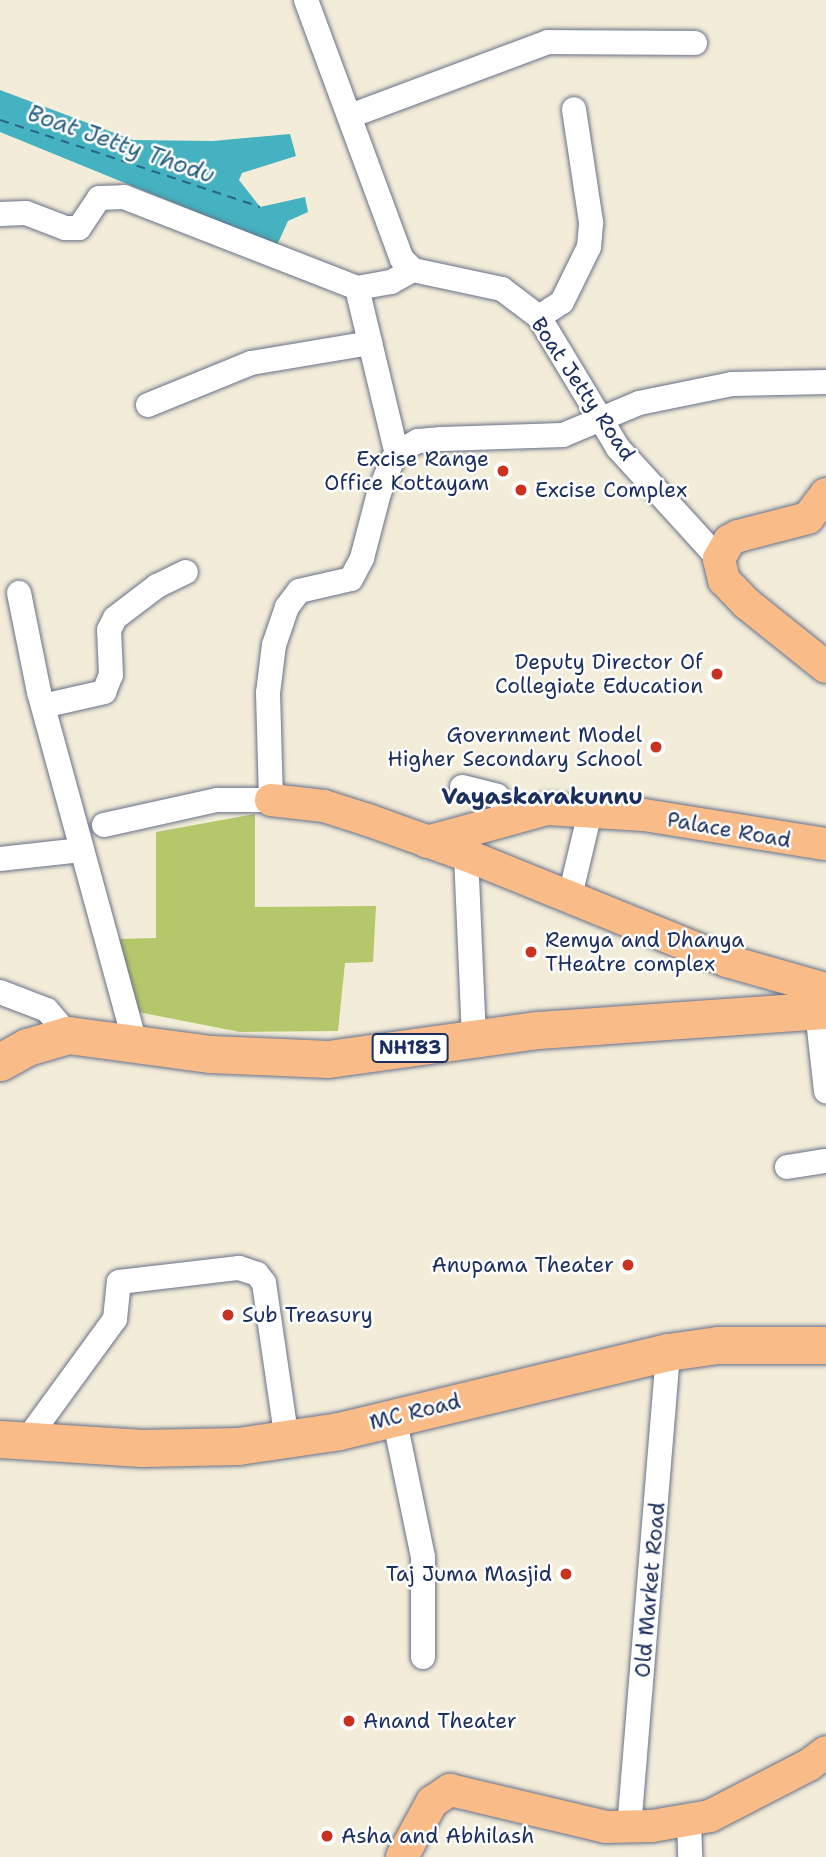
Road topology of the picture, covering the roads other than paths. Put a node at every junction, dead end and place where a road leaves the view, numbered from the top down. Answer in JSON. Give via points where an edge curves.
{"nodes":[{"id":1,"x":306,"y":0,"type":"edge"},
{"id":2,"x":695,"y":43,"type":"dead end"},
{"id":3,"x":574,"y":109,"type":"dead end"},
{"id":4,"x":350,"y":116,"type":"junction"},
{"id":5,"x":0,"y":214,"type":"edge"},
{"id":6,"x":413,"y":270,"type":"junction"},
{"id":7,"x":357,"y":288,"type":"junction"},
{"id":8,"x":539,"y":317,"type":"junction"},
{"id":9,"x":370,"y":343,"type":"junction"},
{"id":10,"x":826,"y":382,"type":"edge"},
{"id":11,"x":148,"y":405,"type":"dead end"},
{"id":12,"x":601,"y":419,"type":"junction"},
{"id":13,"x":397,"y":454,"type":"junction"},
{"id":14,"x":826,"y":494,"type":"edge"},
{"id":15,"x":719,"y":559,"type":"junction"},
{"id":16,"x":186,"y":572,"type":"dead end"},
{"id":17,"x":19,"y":593,"type":"dead end"},
{"id":18,"x":826,"y":667,"type":"edge"},
{"id":19,"x":43,"y":706,"type":"junction"},
{"id":20,"x":462,"y":787,"type":"dead end"},
{"id":21,"x":271,"y":800,"type":"junction"},
{"id":22,"x":590,"y":812,"type":"junction"},
{"id":23,"x":514,"y":816,"type":"junction"},
{"id":24,"x":104,"y":825,"type":"dead end"},
{"id":25,"x":427,"y":842,"type":"junction"},
{"id":26,"x":826,"y":844,"type":"edge"},
{"id":27,"x":81,"y":850,"type":"junction"},
{"id":28,"x":466,"y":855,"type":"junction"},
{"id":29,"x":0,"y":859,"type":"edge"},
{"id":30,"x":570,"y":896,"type":"junction"},
{"id":31,"x":0,"y":992,"type":"edge"},
{"id":32,"x":823,"y":1004,"type":"edge"},
{"id":33,"x":68,"y":1035,"type":"junction"},
{"id":34,"x":474,"y":1038,"type":"junction"},
{"id":35,"x":135,"y":1044,"type":"junction"},
{"id":36,"x":0,"y":1062,"type":"edge"},
{"id":37,"x":826,"y":1091,"type":"edge"},
{"id":38,"x":826,"y":1161,"type":"edge"},
{"id":39,"x":788,"y":1167,"type":"dead end"},
{"id":40,"x":826,"y":1345,"type":"edge"},
{"id":41,"x":668,"y":1352,"type":"junction"},
{"id":42,"x":394,"y":1417,"type":"junction"},
{"id":43,"x":13,"y":1440,"type":"edge"},
{"id":44,"x":287,"y":1441,"type":"junction"},
{"id":45,"x":424,"y":1657,"type":"dead end"},
{"id":46,"x":826,"y":1752,"type":"edge"},
{"id":47,"x":689,"y":1821,"type":"junction"},
{"id":48,"x":629,"y":1828,"type":"junction"},
{"id":49,"x":402,"y":1857,"type":"edge"},
{"id":50,"x":690,"y":1857,"type":"edge"}],
"edges":[{"from":1,"to":4,"type":"street"},
{"from":2,"to":4,"type":"street","via":[[548,41]]},
{"from":3,"to":8,"type":"street","via":[[591,222],[589,247],[562,302]]},
{"from":4,"to":6,"type":"street","via":[[402,259]]},
{"from":5,"to":7,"type":"street","via":[[26,213],[65,228],[79,228],[99,198],[124,197]]},
{"from":6,"to":7,"type":"street","via":[[391,282]]},
{"from":6,"to":8,"type":"street","name":"Boat Jetty Road","via":[[502,289]]},
{"from":7,"to":9,"type":"street"},
{"from":8,"to":12,"type":"street","name":"Boat Jetty Road"},
{"from":9,"to":11,"type":"street","via":[[251,363]]},
{"from":9,"to":13,"type":"street"},
{"from":10,"to":12,"type":"street","via":[[732,384],[639,403]]},
{"from":12,"to":13,"type":"street","via":[[563,435],[418,441]]},
{"from":12,"to":15,"type":"street","name":"Boat Jetty Road","via":[[618,448]]},
{"from":13,"to":21,"type":"street","via":[[351,579],[299,591],[287,607],[274,645],[268,693]]},
{"from":14,"to":15,"type":"main road","via":[[808,518],[738,536],[729,541]]},
{"from":15,"to":18,"type":"main road","via":[[731,588],[784,637]]},
{"from":16,"to":19,"type":"street","via":[[156,586],[115,618],[109,630],[111,675],[104,692]]},
{"from":17,"to":19,"type":"street"},
{"from":19,"to":27,"type":"street"},
{"from":20,"to":23,"type":"street","via":[[497,796]]},
{"from":21,"to":24,"type":"street","via":[[217,800]]},
{"from":21,"to":25,"type":"main road","via":[[324,806]]},
{"from":22,"to":23,"type":"main road","name":"Palace Road","via":[[547,809]]},
{"from":22,"to":26,"type":"main road","name":"Palace Road","via":[[644,815]]},
{"from":22,"to":30,"type":"street"},
{"from":23,"to":25,"type":"main road","name":"Palace Road"},
{"from":25,"to":28,"type":"main road"},
{"from":27,"to":29,"type":"street"},
{"from":27,"to":35,"type":"street"},
{"from":28,"to":30,"type":"main road"},
{"from":28,"to":34,"type":"street"},
{"from":30,"to":32,"type":"main road"},
{"from":31,"to":33,"type":"street","via":[[47,1010]]},
{"from":32,"to":34,"type":"highway","number":"NH183"},
{"from":32,"to":37,"type":"street"},
{"from":33,"to":35,"type":"highway","number":"NH183"},
{"from":33,"to":36,"type":"highway","number":"NH183","via":[[27,1046]]},
{"from":34,"to":35,"type":"highway","number":"NH183","via":[[328,1059],[211,1054]]},
{"from":38,"to":39,"type":"street"},
{"from":40,"to":41,"type":"highway","name":"MC Road","via":[[718,1345]]},
{"from":41,"to":42,"type":"highway","name":"MC Road"},
{"from":41,"to":48,"type":"street","name":"Old Market Road"},
{"from":42,"to":44,"type":"highway","name":"MC Road"},
{"from":42,"to":45,"type":"street","via":[[423,1557]]},
{"from":43,"to":44,"type":"highway","name":"MC Road","via":[[155,1448]]},
{"from":43,"to":44,"type":"street","via":[[115,1319],[119,1282],[239,1268],[257,1273],[264,1283]]},
{"from":46,"to":47,"type":"main road","via":[[759,1793]]},
{"from":47,"to":48,"type":"main road"},
{"from":47,"to":50,"type":"street"},
{"from":48,"to":49,"type":"main road","via":[[588,1824],[450,1790],[432,1802]]}]}
